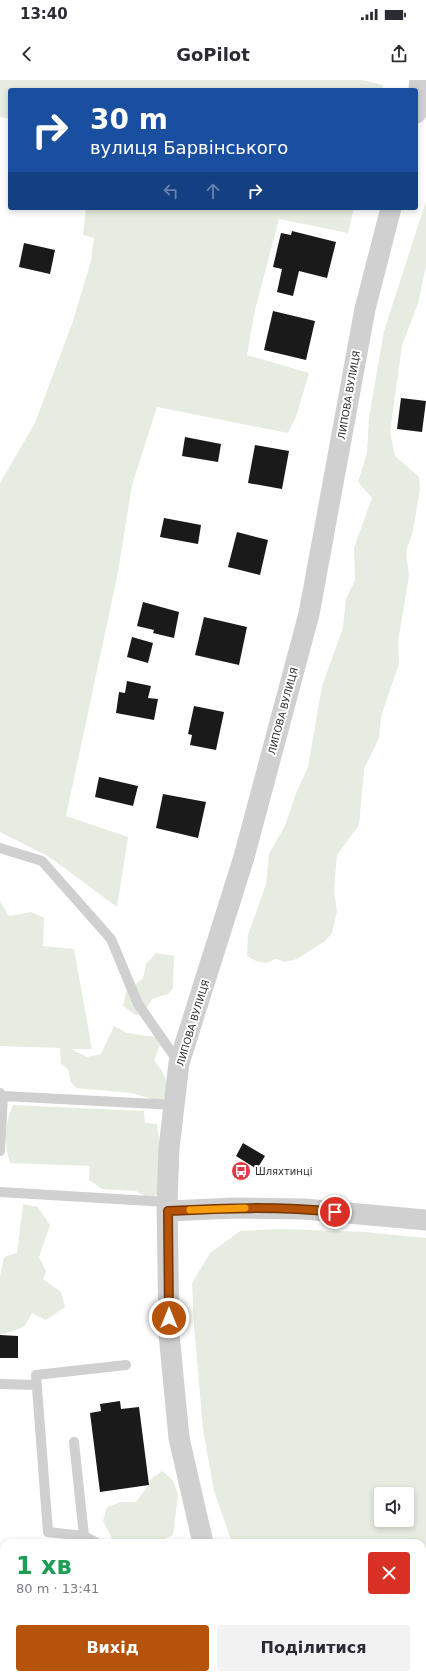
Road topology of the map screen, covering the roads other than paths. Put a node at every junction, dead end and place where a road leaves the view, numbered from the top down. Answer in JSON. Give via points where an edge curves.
{"nodes":[{"id":1,"x":420,"y":80,"type":"edge"},
{"id":2,"x":420,"y":109,"type":"edge"},
{"id":3,"x":390,"y":210,"type":"edge"},
{"id":4,"x":0,"y":848,"type":"edge"},
{"id":5,"x":179,"y":1064,"type":"junction"},
{"id":6,"x":1,"y":1094,"type":"edge"},
{"id":7,"x":175,"y":1105,"type":"junction"},
{"id":8,"x":0,"y":1151,"type":"edge"},
{"id":9,"x":0,"y":1192,"type":"edge"},
{"id":10,"x":168,"y":1206,"type":"junction"},
{"id":11,"x":426,"y":1220,"type":"edge"},
{"id":12,"x":126,"y":1366,"type":"dead end"},
{"id":13,"x":0,"y":1384,"type":"edge"},
{"id":14,"x":37,"y":1385,"type":"junction"},
{"id":15,"x":74,"y":1442,"type":"dead end"},
{"id":16,"x":84,"y":1536,"type":"junction"},
{"id":17,"x":90,"y":1539,"type":"edge"},
{"id":18,"x":202,"y":1539,"type":"edge"}],
"edges":[{"from":1,"to":2,"type":"street"},
{"from":3,"to":5,"type":"street","name":"ЛИПОВА ВУЛИЦЯ","via":[[365,309],[309,614],[244,857]]},
{"from":4,"to":5,"type":"lane","via":[[42,861],[111,939],[138,1004]]},
{"from":5,"to":7,"type":"street","name":"ЛИПОВА ВУЛИЦЯ"},
{"from":6,"to":7,"type":"lane"},
{"from":6,"to":8,"type":"lane"},
{"from":7,"to":10,"type":"street","name":"ЛИПОВА ВУЛИЦЯ","via":[[169,1148]]},
{"from":9,"to":10,"type":"lane"},
{"from":10,"to":11,"type":"street","via":[[304,1209]]},
{"from":10,"to":18,"type":"street","name":"ЛИПОВА ВУЛИЦЯ","via":[[169,1334],[179,1438]]},
{"from":12,"to":14,"type":"lane","via":[[36,1375]]},
{"from":13,"to":14,"type":"lane"},
{"from":14,"to":16,"type":"lane","via":[[48,1532]]},
{"from":15,"to":16,"type":"lane"},
{"from":16,"to":17,"type":"lane"}]}
